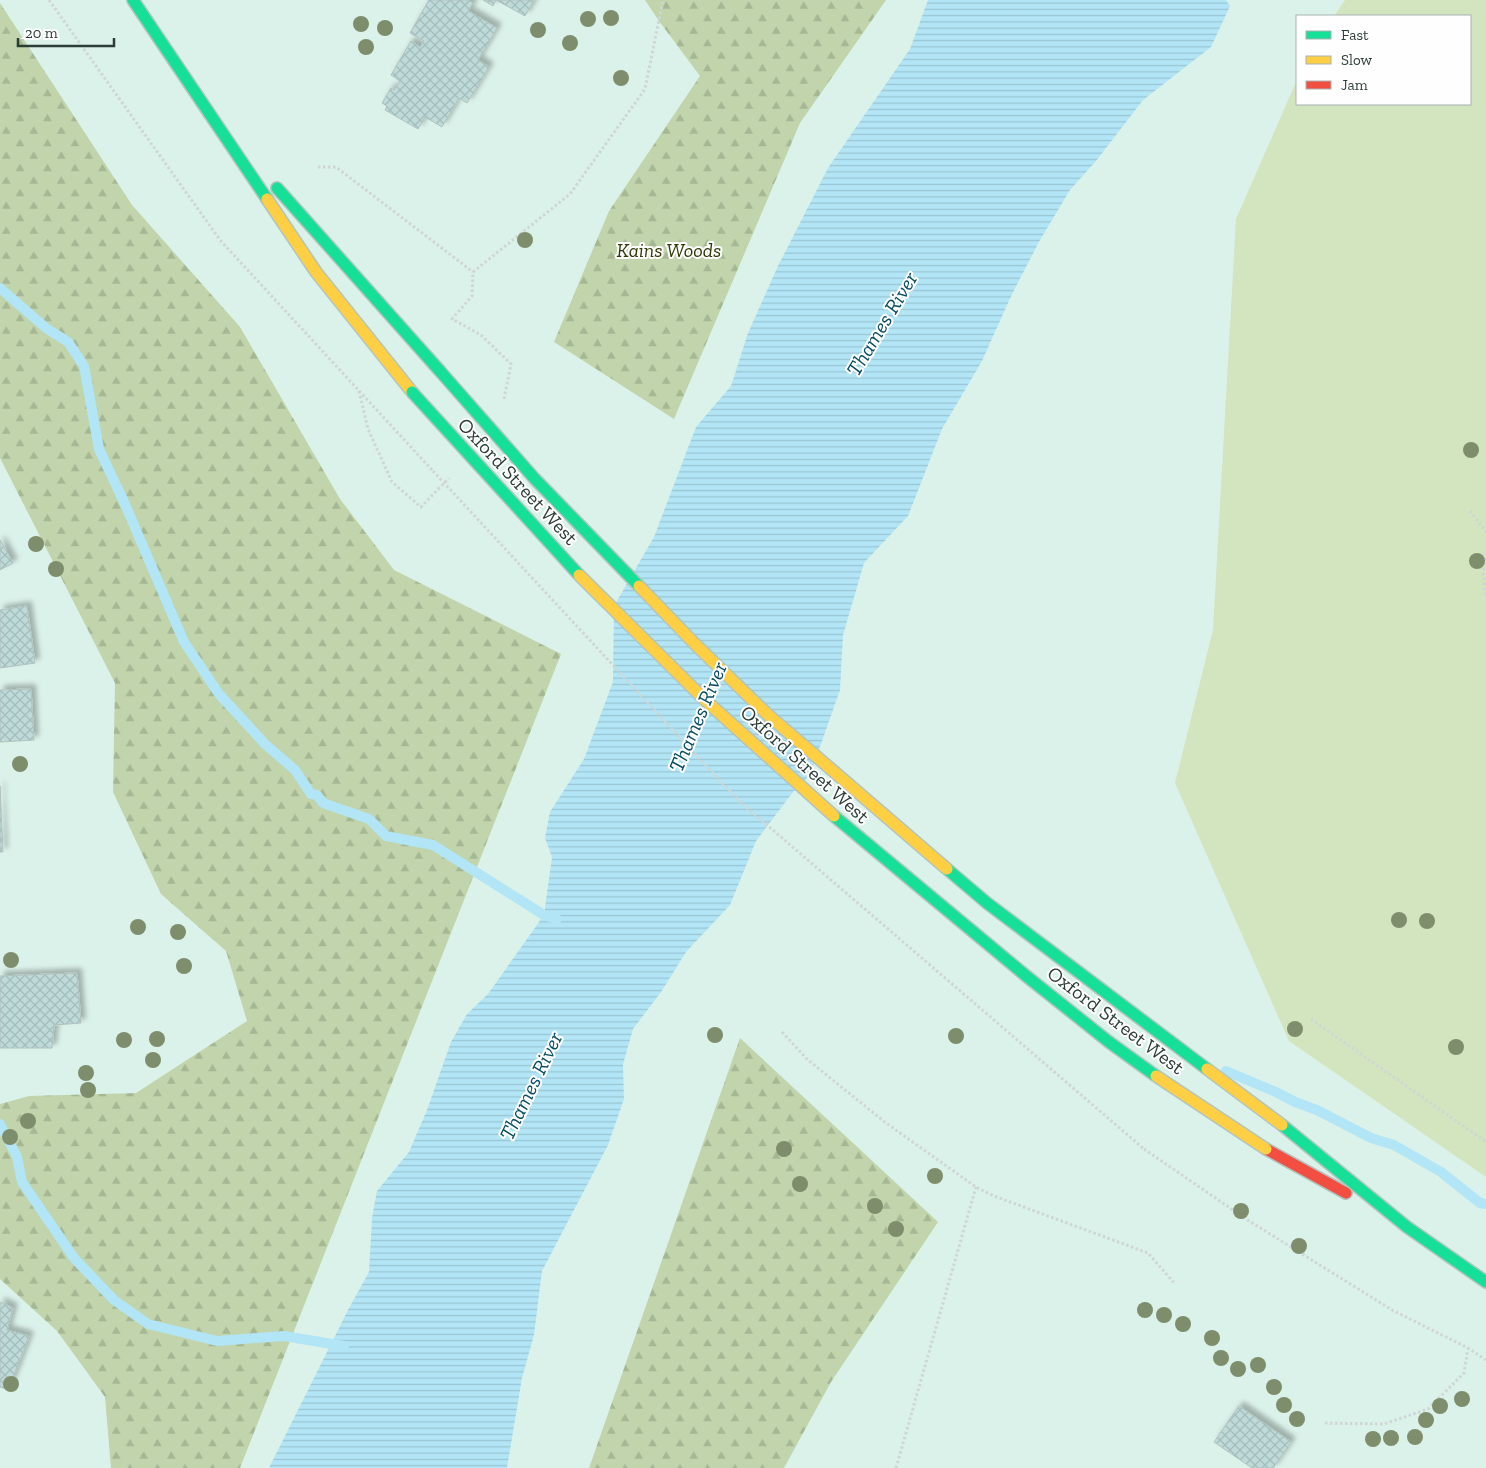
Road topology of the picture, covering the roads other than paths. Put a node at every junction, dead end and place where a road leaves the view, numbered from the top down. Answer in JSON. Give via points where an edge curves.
{"nodes":[{"id":1,"x":134,"y":0,"type":"edge"},
{"id":2,"x":212,"y":117,"type":"junction"},
{"id":3,"x":1407,"y":1226,"type":"junction"},
{"id":4,"x":1486,"y":1282,"type":"edge"}],
"edges":[{"from":1,"to":2,"type":"main road","name":"Oxford Street West"},
{"from":2,"to":3,"type":"main road","name":"Oxford Street West","bridge":true,"via":[[540,485],[767,714],[988,903],[1282,1125]]},
{"from":2,"to":3,"type":"main road","name":"Oxford Street West","bridge":true,"via":[[316,272],[412,392],[587,583],[778,767],[897,871],[1109,1042],[1266,1149]]},
{"from":3,"to":4,"type":"main road","name":"Oxford Street West"}]}
